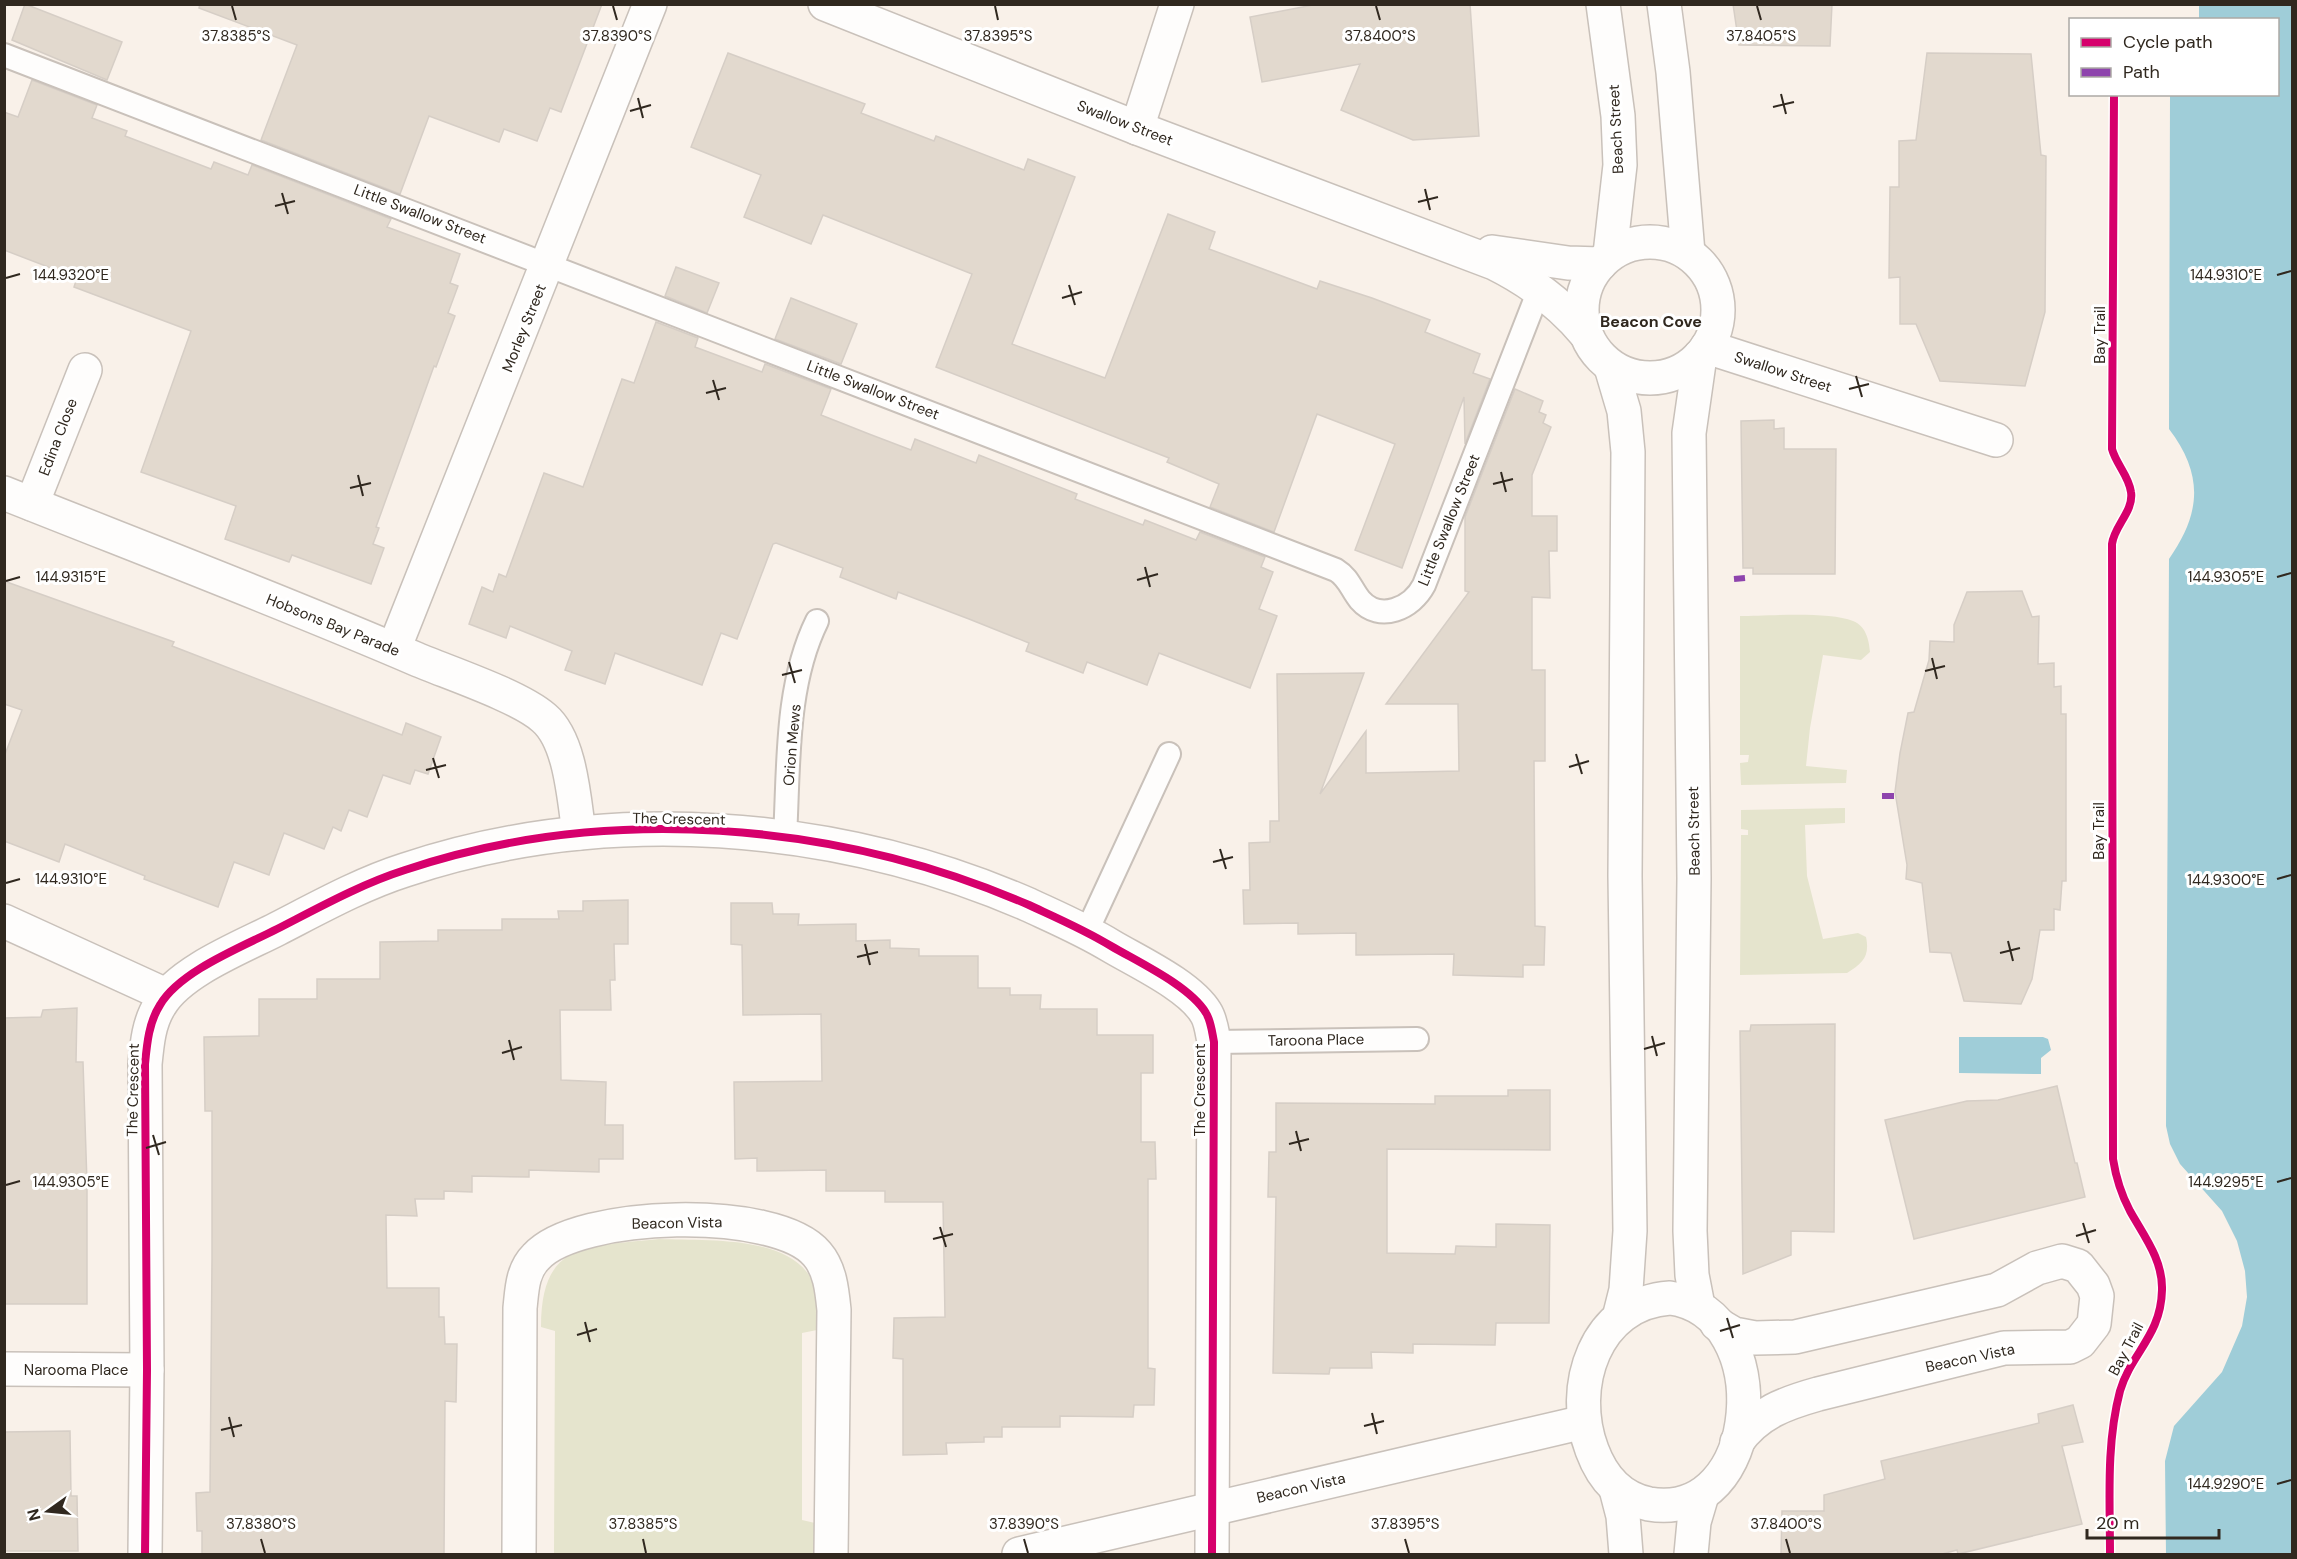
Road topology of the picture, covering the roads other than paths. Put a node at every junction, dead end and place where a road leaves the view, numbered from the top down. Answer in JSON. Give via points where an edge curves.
{"nodes":[{"id":1,"x":650,"y":4,"type":"edge"},
{"id":2,"x":825,"y":4,"type":"edge"},
{"id":3,"x":1177,"y":4,"type":"edge"},
{"id":4,"x":1603,"y":4,"type":"edge"},
{"id":5,"x":1664,"y":4,"type":"edge"},
{"id":6,"x":4,"y":55,"type":"edge"},
{"id":7,"x":1137,"y":128,"type":"junction"},
{"id":8,"x":1426,"y":238,"type":"junction"},
{"id":9,"x":1688,"y":253,"type":"junction"},
{"id":10,"x":1605,"y":259,"type":"junction"},
{"id":11,"x":550,"y":264,"type":"junction"},
{"id":12,"x":1539,"y":290,"type":"junction"},
{"id":13,"x":1585,"y":333,"type":"junction"},
{"id":14,"x":1704,"y":352,"type":"junction"},
{"id":15,"x":1611,"y":367,"type":"junction"},
{"id":16,"x":85,"y":370,"type":"dead end"},
{"id":17,"x":1996,"y":440,"type":"dead end"},
{"id":18,"x":18,"y":499,"type":"edge"},
{"id":19,"x":817,"y":621,"type":"dead end"},
{"id":20,"x":394,"y":650,"type":"junction"},
{"id":21,"x":1169,"y":754,"type":"dead end"},
{"id":22,"x":579,"y":833,"type":"junction"},
{"id":23,"x":785,"y":837,"type":"junction"},
{"id":24,"x":4,"y":921,"type":"edge"},
{"id":25,"x":1087,"y":931,"type":"junction"},
{"id":26,"x":166,"y":995,"type":"junction"},
{"id":27,"x":1417,"y":1039,"type":"dead end"},
{"id":28,"x":1214,"y":1042,"type":"junction"},
{"id":29,"x":1620,"y":1314,"type":"junction"},
{"id":30,"x":1708,"y":1315,"type":"junction"},
{"id":31,"x":4,"y":1369,"type":"edge"},
{"id":32,"x":147,"y":1370,"type":"junction"},
{"id":33,"x":1584,"y":1422,"type":"junction"},
{"id":34,"x":1737,"y":1442,"type":"junction"},
{"id":35,"x":1616,"y":1489,"type":"junction"},
{"id":36,"x":1702,"y":1496,"type":"junction"},
{"id":37,"x":1211,"y":1508,"type":"junction"},
{"id":38,"x":145,"y":1554,"type":"edge"},
{"id":39,"x":519,"y":1554,"type":"edge"},
{"id":40,"x":831,"y":1554,"type":"edge"},
{"id":41,"x":1019,"y":1554,"type":"edge"},
{"id":42,"x":1212,"y":1554,"type":"edge"},
{"id":43,"x":1626,"y":1554,"type":"edge"},
{"id":44,"x":1691,"y":1554,"type":"edge"}],
"edges":[{"from":1,"to":11,"type":"street","name":"Morley Street"},
{"from":2,"to":7,"type":"street","name":"Swallow Street"},
{"from":3,"to":7,"type":"street"},
{"from":4,"to":10,"type":"street","name":"Beach Street","via":[[1618,116],[1620,165]]},
{"from":5,"to":9,"type":"street"},
{"from":6,"to":11,"type":"lane","name":"Little Swallow Street"},
{"from":7,"to":8,"type":"street","name":"Swallow Street"},
{"from":8,"to":10,"type":"street","name":"Swallow Street","via":[[1530,258]]},
{"from":8,"to":12,"type":"street","name":"Swallow Street","via":[[1494,263]]},
{"from":9,"to":10,"type":"street","via":[[1657,242],[1641,242]]},
{"from":9,"to":14,"type":"street","via":[[1706,272],[1717,296],[1715,331]]},
{"from":10,"to":13,"type":"street","via":[[1589,279],[1583,296],[1581,315]]},
{"from":11,"to":12,"type":"lane","name":"Little Swallow Street","via":[[1336,570],[1346,577],[1362,601],[1389,610],[1411,604],[1424,585]]},
{"from":11,"to":20,"type":"street","name":"Morley Street"},
{"from":12,"to":13,"type":"street","name":"Swallow Street"},
{"from":13,"to":15,"type":"street"},
{"from":14,"to":15,"type":"street","via":[[1673,375],[1657,378],[1641,378]]},
{"from":14,"to":17,"type":"street","name":"Swallow Street"},
{"from":14,"to":30,"type":"street","name":"Beach Street","via":[[1689,433],[1694,878],[1690,1231],[1692,1275]]},
{"from":15,"to":29,"type":"street","via":[[1624,411],[1628,452],[1625,876],[1630,1231],[1626,1290]]},
{"from":16,"to":18,"type":"street","name":"Edina CIose"},
{"from":18,"to":20,"type":"street","name":"Hobsons Bay Parade"},
{"from":19,"to":23,"type":"lane","name":"Orion Mews","via":[[802,653],[799,670]]},
{"from":20,"to":22,"type":"street","name":"Hobsons Bay Parade","via":[[513,700],[545,718],[560,742],[570,771]]},
{"from":21,"to":25,"type":"lane"},
{"from":22,"to":23,"type":"street","name":"The Crescent","via":[[681,830]]},
{"from":22,"to":26,"type":"street","name":"The Crescent","via":[[485,849],[402,871],[216,960]]},
{"from":23,"to":25,"type":"street","name":"The Crescent","via":[[838,844],[940,871]]},
{"from":24,"to":26,"type":"street"},
{"from":25,"to":28,"type":"street","name":"The Crescent","via":[[1189,995],[1205,1012]]},
{"from":26,"to":32,"type":"street","name":"The Crescent","via":[[147,1037],[145,1064]]},
{"from":27,"to":28,"type":"lane","name":"Taroona Place"},
{"from":28,"to":37,"type":"street","name":"The Crescent"},
{"from":29,"to":30,"type":"street","via":[[1655,1299],[1685,1300]]},
{"from":29,"to":33,"type":"street","via":[[1590,1362]]},
{"from":30,"to":34,"type":"street","via":[[1735,1351],[1744,1386]]},
{"from":30,"to":34,"type":"street","name":"Beacon Vista","via":[[1734,1334],[1795,1337],[1997,1290],[2037,1268],[2062,1261],[2078,1266],[2097,1296],[2094,1324],[2080,1342],[2070,1347],[2004,1348],[1818,1394],[1756,1419]]},
{"from":31,"to":32,"type":"street","name":"Narooma Place"},
{"from":32,"to":38,"type":"street","name":"The Crescent"},
{"from":33,"to":35,"type":"street","via":[[1598,1465]]},
{"from":33,"to":37,"type":"street","name":"Beacon Vista"},
{"from":34,"to":36,"type":"street","via":[[1720,1477]]},
{"from":35,"to":36,"type":"street","via":[[1636,1500],[1661,1505]]},
{"from":35,"to":43,"type":"street"},
{"from":36,"to":44,"type":"street","via":[[1694,1522]]},
{"from":37,"to":41,"type":"street","name":"Beacon Vista"},
{"from":37,"to":42,"type":"street","name":"The Crescent"},
{"from":39,"to":40,"type":"street","name":"Beacon Vista","via":[[520,1308],[524,1276],[536,1256],[559,1239],[608,1226],[678,1220],[740,1223],[774,1230],[816,1252],[824,1264],[834,1310]]}]}
